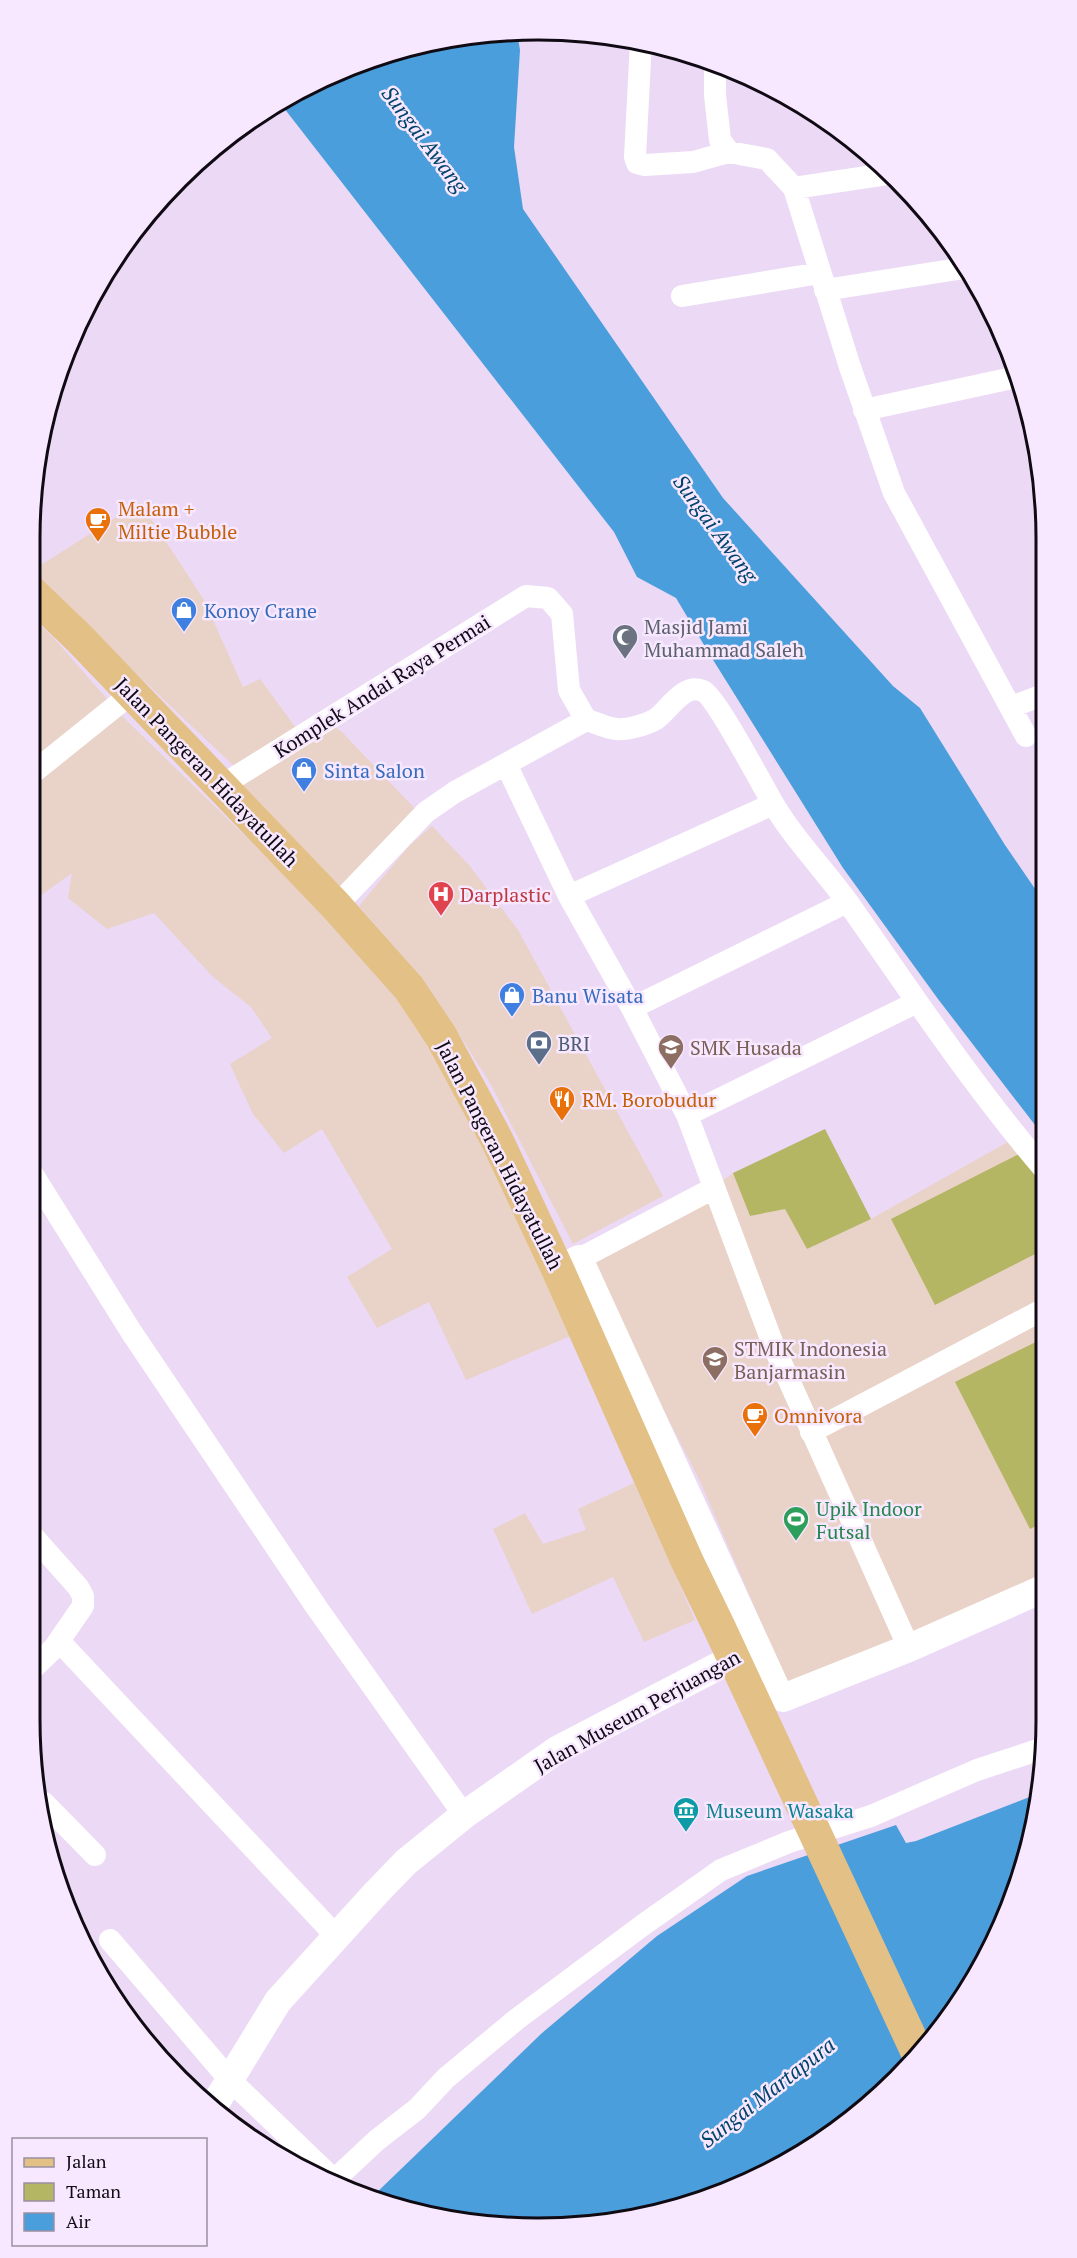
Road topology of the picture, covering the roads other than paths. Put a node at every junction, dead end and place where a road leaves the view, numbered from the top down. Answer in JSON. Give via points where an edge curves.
{"nodes":[{"id":1,"x":640,"y":51,"type":"edge"},
{"id":2,"x":715,"y":73,"type":"edge"},
{"id":3,"x":729,"y":152,"type":"junction"},
{"id":4,"x":879,"y":175,"type":"edge"},
{"id":5,"x":794,"y":188,"type":"junction"},
{"id":6,"x":957,"y":268,"type":"edge"},
{"id":7,"x":823,"y":282,"type":"junction"},
{"id":8,"x":682,"y":296,"type":"dead end"},
{"id":9,"x":1010,"y":378,"type":"edge"},
{"id":10,"x":864,"y":410,"type":"junction"},
{"id":11,"x":40,"y":601,"type":"edge"},
{"id":12,"x":132,"y":693,"type":"junction"},
{"id":13,"x":1036,"y":698,"type":"edge"},
{"id":14,"x":1011,"y":707,"type":"junction"},
{"id":15,"x":586,"y":720,"type":"junction"},
{"id":16,"x":1026,"y":736,"type":"dead end"},
{"id":17,"x":506,"y":764,"type":"junction"},
{"id":18,"x":40,"y":767,"type":"edge"},
{"id":19,"x":220,"y":786,"type":"junction"},
{"id":20,"x":773,"y":804,"type":"junction"},
{"id":21,"x":569,"y":896,"type":"junction"},
{"id":22,"x":847,"y":902,"type":"junction"},
{"id":23,"x":336,"y":906,"type":"junction"},
{"id":24,"x":916,"y":1002,"type":"junction"},
{"id":25,"x":632,"y":1008,"type":"junction"},
{"id":26,"x":687,"y":1115,"type":"junction"},
{"id":27,"x":1036,"y":1160,"type":"edge"},
{"id":28,"x":40,"y":1186,"type":"edge"},
{"id":29,"x":714,"y":1188,"type":"junction"},
{"id":30,"x":568,"y":1264,"type":"junction"},
{"id":31,"x":1036,"y":1313,"type":"edge"},
{"id":32,"x":811,"y":1432,"type":"junction"},
{"id":33,"x":40,"y":1544,"type":"edge"},
{"id":34,"x":1036,"y":1592,"type":"edge"},
{"id":35,"x":59,"y":1641,"type":"junction"},
{"id":36,"x":758,"y":1646,"type":"junction"},
{"id":37,"x":909,"y":1648,"type":"junction"},
{"id":38,"x":40,"y":1661,"type":"edge"},
{"id":39,"x":1035,"y":1751,"type":"edge"},
{"id":40,"x":49,"y":1808,"type":"edge"},
{"id":41,"x":464,"y":1815,"type":"junction"},
{"id":42,"x":95,"y":1855,"type":"dead end"},
{"id":43,"x":338,"y":1937,"type":"junction"},
{"id":44,"x":110,"y":1941,"type":"dead end"},
{"id":45,"x":914,"y":2046,"type":"edge"},
{"id":46,"x":230,"y":2080,"type":"junction"},
{"id":47,"x":217,"y":2100,"type":"edge"},
{"id":48,"x":316,"y":2165,"type":"edge"},
{"id":49,"x":339,"y":2176,"type":"edge"}],
"edges":[{"from":1,"to":3,"type":"street","via":[[637,163],[693,162]]},
{"from":2,"to":3,"type":"street","via":[[720,140]]},
{"from":3,"to":5,"type":"street","via":[[767,159]]},
{"from":4,"to":5,"type":"street"},
{"from":5,"to":7,"type":"street"},
{"from":6,"to":7,"type":"street"},
{"from":7,"to":8,"type":"street"},
{"from":7,"to":10,"type":"street"},
{"from":9,"to":10,"type":"street"},
{"from":10,"to":14,"type":"street","via":[[894,493]]},
{"from":11,"to":12,"type":"main road","name":"Jalan Pangeran Hidayatullah"},
{"from":12,"to":18,"type":"street"},
{"from":12,"to":19,"type":"main road","name":"Jalan Pangeran Hidayatullah"},
{"from":13,"to":14,"type":"street"},
{"from":14,"to":16,"type":"street"},
{"from":15,"to":17,"type":"street"},
{"from":15,"to":19,"type":"street","name":"Komplek Andai Raya Permai","via":[[569,690],[562,614],[548,598],[526,596]]},
{"from":15,"to":20,"type":"street","via":[[616,729],[639,725],[655,719],[686,692],[696,688],[706,692]]},
{"from":17,"to":21,"type":"street"},
{"from":17,"to":23,"type":"street","via":[[426,812]]},
{"from":19,"to":23,"type":"main road","name":"Jalan Pangeran Hidayatullah"},
{"from":20,"to":21,"type":"street"},
{"from":20,"to":22,"type":"street"},
{"from":21,"to":25,"type":"street"},
{"from":22,"to":24,"type":"street"},
{"from":22,"to":25,"type":"street"},
{"from":23,"to":30,"type":"main road","name":"Jalan Pangeran Hidayatullah","via":[[409,988],[441,1036]]},
{"from":24,"to":26,"type":"street"},
{"from":24,"to":27,"type":"street"},
{"from":25,"to":26,"type":"street"},
{"from":26,"to":29,"type":"street"},
{"from":28,"to":41,"type":"street","via":[[132,1333],[317,1608]]},
{"from":29,"to":30,"type":"street"},
{"from":29,"to":32,"type":"street"},
{"from":30,"to":36,"type":"street","name":"Jalan Museum Perjuangan"},
{"from":30,"to":45,"type":"main road","name":"Jalan Pangeran Hidayatullah","via":[[687,1561]]},
{"from":31,"to":32,"type":"street"},
{"from":32,"to":37,"type":"street"},
{"from":33,"to":35,"type":"street","via":[[83,1596],[83,1606]]},
{"from":34,"to":37,"type":"street"},
{"from":35,"to":38,"type":"street"},
{"from":35,"to":43,"type":"street"},
{"from":36,"to":37,"type":"street","via":[[783,1698]]},
{"from":36,"to":41,"type":"street","name":"Jalan Museum Perjuangan","via":[[556,1750]]},
{"from":39,"to":49,"type":"street","via":[[721,1870],[517,2019]]},
{"from":40,"to":42,"type":"street"},
{"from":41,"to":43,"type":"street","name":"Jalan Museum Perjuangan","via":[[406,1862]]},
{"from":43,"to":46,"type":"street","name":"Jalan Museum Perjuangan","via":[[278,2001]]},
{"from":44,"to":46,"type":"street"},
{"from":46,"to":47,"type":"street","name":"Jalan Museum Perjuangan"},
{"from":46,"to":48,"type":"street"}]}
